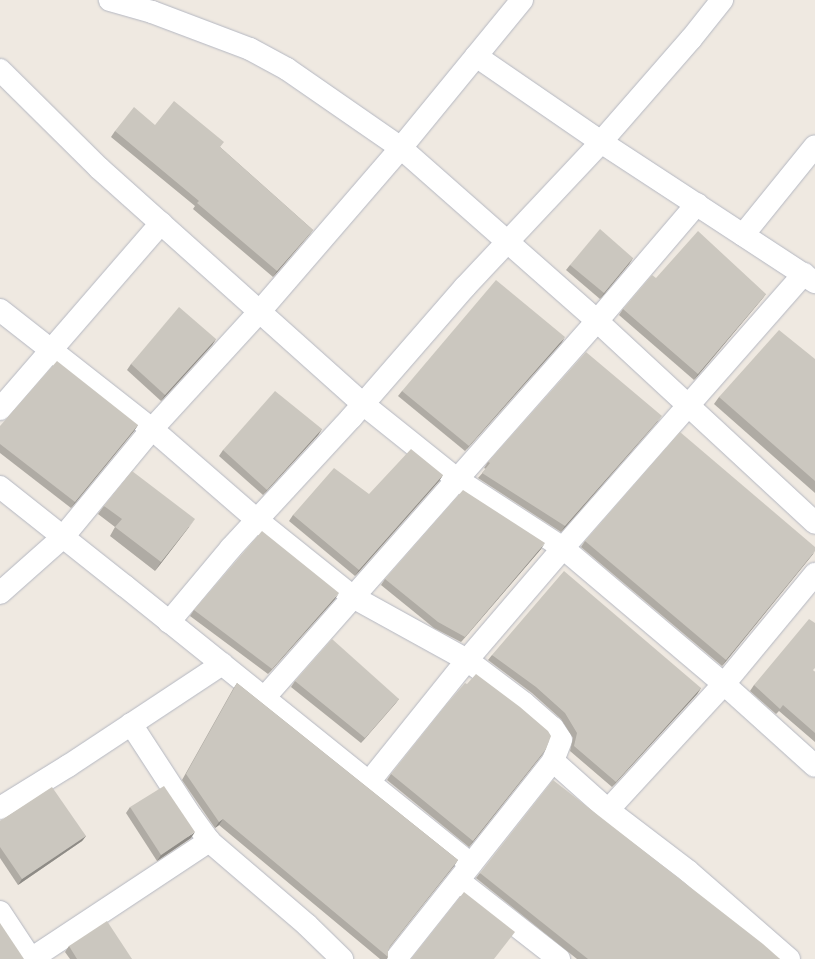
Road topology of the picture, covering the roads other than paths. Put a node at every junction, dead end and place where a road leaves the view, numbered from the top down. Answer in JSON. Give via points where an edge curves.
{"nodes":[{"id":1,"x":110,"y":0,"type":"edge"},
{"id":2,"x":522,"y":0,"type":"edge"},
{"id":3,"x":722,"y":0,"type":"edge"},
{"id":4,"x":476,"y":56,"type":"junction"},
{"id":5,"x":0,"y":70,"type":"edge"},
{"id":6,"x":601,"y":142,"type":"junction"},
{"id":7,"x":815,"y":146,"type":"edge"},
{"id":8,"x":401,"y":148,"type":"junction"},
{"id":9,"x":697,"y":204,"type":"junction"},
{"id":10,"x":161,"y":222,"type":"junction"},
{"id":11,"x":743,"y":235,"type":"junction"},
{"id":12,"x":507,"y":244,"type":"junction"},
{"id":13,"x":809,"y":278,"type":"edge"},
{"id":14,"x":0,"y":310,"type":"edge"},
{"id":15,"x":261,"y":310,"type":"junction"},
{"id":16,"x":597,"y":321,"type":"junction"},
{"id":17,"x":51,"y":350,"type":"junction"},
{"id":18,"x":363,"y":404,"type":"junction"},
{"id":19,"x":688,"y":407,"type":"junction"},
{"id":20,"x":0,"y":409,"type":"edge"},
{"id":21,"x":152,"y":429,"type":"junction"},
{"id":22,"x":458,"y":480,"type":"junction"},
{"id":23,"x":0,"y":487,"type":"edge"},
{"id":24,"x":257,"y":520,"type":"junction"},
{"id":25,"x":815,"y":523,"type":"edge"},
{"id":26,"x":63,"y":537,"type":"junction"},
{"id":27,"x":563,"y":548,"type":"junction"},
{"id":28,"x":815,"y":574,"type":"edge"},
{"id":29,"x":0,"y":594,"type":"edge"},
{"id":30,"x":353,"y":597,"type":"junction"},
{"id":31,"x":169,"y":622,"type":"junction"},
{"id":32,"x":467,"y":660,"type":"junction"},
{"id":33,"x":222,"y":664,"type":"junction"},
{"id":34,"x":724,"y":684,"type":"junction"},
{"id":35,"x":264,"y":698,"type":"junction"},
{"id":36,"x":131,"y":724,"type":"junction"},
{"id":37,"x":553,"y":761,"type":"junction"},
{"id":38,"x":815,"y":766,"type":"edge"},
{"id":39,"x":369,"y":782,"type":"junction"},
{"id":40,"x":0,"y":808,"type":"edge"},
{"id":41,"x":608,"y":810,"type":"junction"},
{"id":42,"x":209,"y":841,"type":"junction"},
{"id":43,"x":465,"y":873,"type":"junction"},
{"id":44,"x":0,"y":912,"type":"edge"},
{"id":45,"x":554,"y":958,"type":"edge"},
{"id":46,"x":31,"y":959,"type":"edge"},
{"id":47,"x":342,"y":959,"type":"edge"},
{"id":48,"x":396,"y":959,"type":"edge"},
{"id":49,"x":789,"y":959,"type":"edge"}],
"edges":[{"from":1,"to":8,"type":"street","via":[[152,12],[250,49],[287,69]]},
{"from":2,"to":4,"type":"street"},
{"from":3,"to":6,"type":"street"},
{"from":4,"to":6,"type":"street"},
{"from":4,"to":8,"type":"street"},
{"from":5,"to":10,"type":"street","via":[[99,168]]},
{"from":6,"to":9,"type":"street"},
{"from":6,"to":12,"type":"street"},
{"from":7,"to":11,"type":"street"},
{"from":8,"to":12,"type":"street"},
{"from":8,"to":15,"type":"street"},
{"from":9,"to":11,"type":"street"},
{"from":9,"to":16,"type":"street"},
{"from":10,"to":15,"type":"street"},
{"from":10,"to":17,"type":"street"},
{"from":11,"to":13,"type":"street"},
{"from":12,"to":16,"type":"street"},
{"from":12,"to":18,"type":"street","via":[[465,286]]},
{"from":13,"to":19,"type":"street"},
{"from":14,"to":17,"type":"street"},
{"from":15,"to":18,"type":"street"},
{"from":15,"to":21,"type":"street"},
{"from":16,"to":19,"type":"street"},
{"from":16,"to":22,"type":"street"},
{"from":17,"to":20,"type":"street"},
{"from":17,"to":21,"type":"street"},
{"from":18,"to":22,"type":"street"},
{"from":18,"to":24,"type":"street"},
{"from":19,"to":25,"type":"street"},
{"from":19,"to":27,"type":"street"},
{"from":21,"to":24,"type":"street"},
{"from":21,"to":26,"type":"street"},
{"from":22,"to":27,"type":"street"},
{"from":22,"to":30,"type":"street"},
{"from":23,"to":26,"type":"street"},
{"from":24,"to":30,"type":"street"},
{"from":24,"to":31,"type":"street"},
{"from":26,"to":29,"type":"street"},
{"from":26,"to":31,"type":"street"},
{"from":27,"to":32,"type":"street"},
{"from":27,"to":34,"type":"street"},
{"from":28,"to":34,"type":"street"},
{"from":30,"to":32,"type":"street"},
{"from":30,"to":35,"type":"street"},
{"from":31,"to":33,"type":"street"},
{"from":32,"to":37,"type":"street","via":[[553,728],[561,740]]},
{"from":32,"to":39,"type":"street"},
{"from":33,"to":35,"type":"street"},
{"from":33,"to":36,"type":"street"},
{"from":34,"to":38,"type":"street"},
{"from":34,"to":41,"type":"street"},
{"from":35,"to":39,"type":"street"},
{"from":36,"to":40,"type":"street"},
{"from":36,"to":42,"type":"street"},
{"from":37,"to":41,"type":"street"},
{"from":37,"to":43,"type":"street"},
{"from":39,"to":43,"type":"street"},
{"from":41,"to":49,"type":"street","via":[[688,871]]},
{"from":42,"to":46,"type":"street"},
{"from":42,"to":47,"type":"street","via":[[307,925]]},
{"from":43,"to":45,"type":"street"},
{"from":43,"to":48,"type":"street"},
{"from":44,"to":46,"type":"street"}]}
